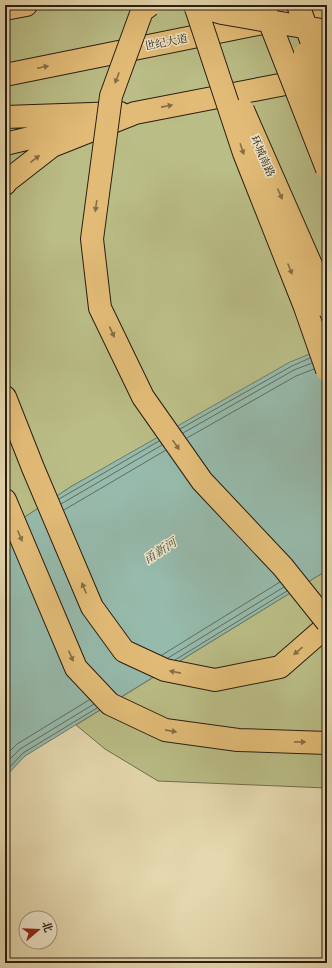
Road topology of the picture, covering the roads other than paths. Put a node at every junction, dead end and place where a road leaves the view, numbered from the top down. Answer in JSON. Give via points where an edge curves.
{"nodes":[{"id":1,"x":26,"y":5,"type":"edge"},
{"id":2,"x":150,"y":5,"type":"edge"},
{"id":3,"x":195,"y":5,"type":"edge"},
{"id":4,"x":263,"y":5,"type":"edge"},
{"id":5,"x":289,"y":5,"type":"edge"},
{"id":6,"x":298,"y":5,"type":"edge"},
{"id":7,"x":5,"y":9,"type":"edge"},
{"id":8,"x":327,"y":10,"type":"edge"},
{"id":9,"x":327,"y":31,"type":"edge"},
{"id":10,"x":5,"y":75,"type":"edge"},
{"id":11,"x":327,"y":76,"type":"edge"},
{"id":12,"x":327,"y":83,"type":"edge"},
{"id":13,"x":327,"y":101,"type":"edge"},
{"id":14,"x":135,"y":113,"type":"junction"},
{"id":15,"x":5,"y":117,"type":"edge"},
{"id":16,"x":327,"y":117,"type":"edge"},
{"id":17,"x":5,"y":144,"type":"edge"},
{"id":18,"x":327,"y":169,"type":"edge"},
{"id":19,"x":5,"y":184,"type":"edge"},
{"id":20,"x":327,"y":307,"type":"edge"},
{"id":21,"x":327,"y":370,"type":"edge"},
{"id":22,"x":5,"y":397,"type":"edge"},
{"id":23,"x":5,"y":500,"type":"edge"},
{"id":24,"x":327,"y":622,"type":"edge"},
{"id":25,"x":327,"y":626,"type":"edge"},
{"id":26,"x":327,"y":743,"type":"edge"}],
"edges":[{"from":1,"to":7,"type":"main road"},
{"from":2,"to":24,"type":"main road","one_way":true,"bridge":true,"via":[[142,12],[111,96],[92,239],[100,308],[143,397],[202,481],[283,567]]},
{"from":3,"to":9,"type":"main road","bridge":true,"via":[[222,13]]},
{"from":3,"to":20,"type":"main road","name":"环城南路","one_way":true,"bridge":true,"via":[[312,267]]},
{"from":3,"to":21,"type":"main road","one_way":true,"bridge":true,"via":[[244,154],[305,307]]},
{"from":4,"to":18,"type":"main road","bridge":true},
{"from":5,"to":13,"type":"main road"},
{"from":5,"to":16,"type":"main road","bridge":true},
{"from":6,"to":12,"type":"main road","bridge":true},
{"from":10,"to":8,"type":"main road","name":"世纪大道","one_way":true},
{"from":14,"to":11,"type":"main road","one_way":true},
{"from":14,"to":15,"type":"main road"},
{"from":14,"to":17,"type":"main road"},
{"from":19,"to":14,"type":"main road","one_way":true,"via":[[52,146]]},
{"from":25,"to":22,"type":"main road","one_way":true,"via":[[280,667],[215,680],[165,670],[124,651],[92,607]]},
{"from":23,"to":26,"type":"main road","one_way":true,"via":[[76,668],[110,704],[165,730],[238,740]]}]}
